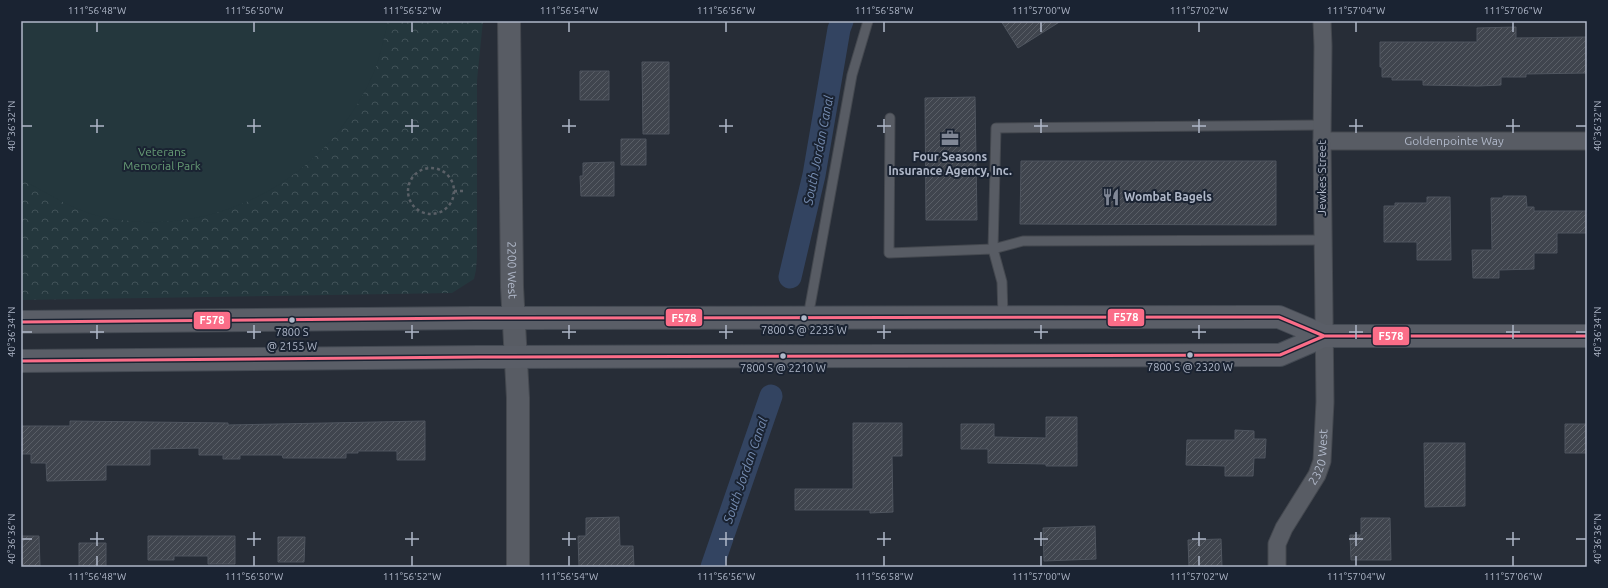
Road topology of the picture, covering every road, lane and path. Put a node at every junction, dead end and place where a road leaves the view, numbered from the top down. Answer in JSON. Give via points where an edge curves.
{"nodes":[{"id":1,"x":509,"y":21,"type":"edge"},
{"id":2,"x":868,"y":21,"type":"edge"},
{"id":3,"x":1322,"y":21,"type":"edge"},
{"id":4,"x":890,"y":118,"type":"dead end"},
{"id":5,"x":1322,"y":133,"type":"junction"},
{"id":6,"x":1587,"y":141,"type":"edge"},
{"id":7,"x":454,"y":191,"type":"junction"},
{"id":8,"x":463,"y":191,"type":"dead end"},
{"id":9,"x":1323,"y":240,"type":"junction"},
{"id":10,"x":993,"y":249,"type":"junction"},
{"id":11,"x":1003,"y":317,"type":"junction"},
{"id":12,"x":514,"y":319,"type":"junction"},
{"id":13,"x":808,"y":319,"type":"junction"},
{"id":14,"x":21,"y":322,"type":"edge"},
{"id":15,"x":1324,"y":336,"type":"junction"},
{"id":16,"x":1587,"y":336,"type":"edge"},
{"id":17,"x":516,"y":357,"type":"junction"},
{"id":18,"x":21,"y":361,"type":"edge"},
{"id":19,"x":518,"y":567,"type":"edge"},
{"id":20,"x":1277,"y":567,"type":"edge"}],
"edges":[{"from":1,"to":12,"type":"street","name":"2200 West"},
{"from":2,"to":13,"type":"lane","via":[[852,75]]},
{"from":3,"to":5,"type":"street","name":"Jewkes Street"},
{"from":4,"to":10,"type":"lane","via":[[888,254]]},
{"from":5,"to":6,"type":"street","name":"Goldenpointe Way"},
{"from":5,"to":9,"type":"street","name":"Jewkes Street"},
{"from":5,"to":10,"type":"lane","via":[[996,128]]},
{"from":7,"to":7,"type":"path","via":[[449,176],[436,168],[421,170],[410,180],[408,188],[410,202],[422,213],[429,214],[444,210],[449,205]]},
{"from":7,"to":8,"type":"path"},
{"from":9,"to":10,"type":"lane","via":[[1022,241]]},
{"from":9,"to":15,"type":"street","name":"Jewkes Street"},
{"from":10,"to":11,"type":"lane","via":[[1002,282]]},
{"from":11,"to":13,"type":"main road"},
{"from":11,"to":15,"type":"main road","via":[[1279,317]]},
{"from":12,"to":13,"type":"main road"},
{"from":12,"to":14,"type":"main road"},
{"from":12,"to":17,"type":"street","name":"2200 West"},
{"from":15,"to":16,"type":"main road"},
{"from":15,"to":17,"type":"main road","via":[[1280,355]]},
{"from":15,"to":20,"type":"street","name":"2320 West","via":[[1325,402],[1322,461],[1317,475],[1277,544]]},
{"from":17,"to":18,"type":"main road"},
{"from":17,"to":19,"type":"street","name":"2200 West"}]}
